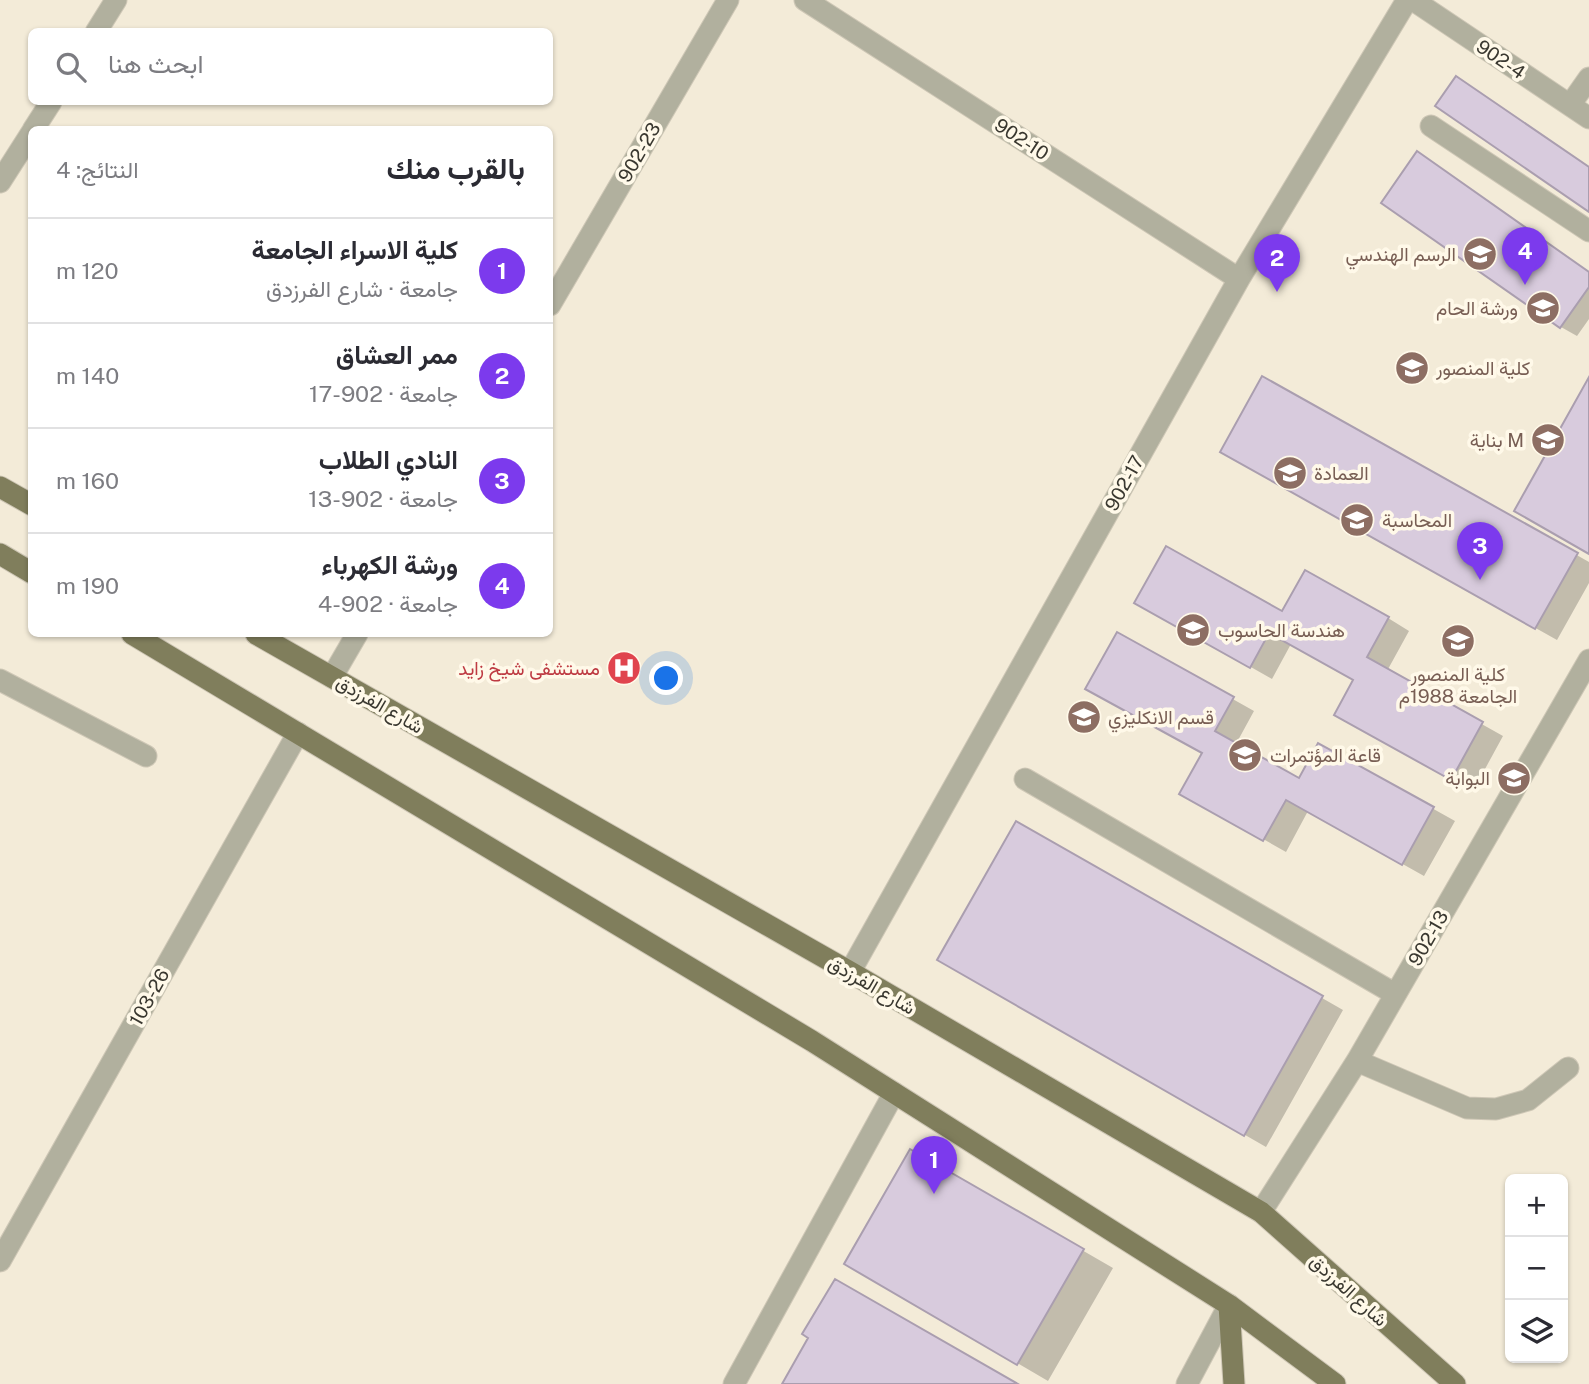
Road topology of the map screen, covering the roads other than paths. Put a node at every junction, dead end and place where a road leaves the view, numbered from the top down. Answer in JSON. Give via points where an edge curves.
{"nodes":[{"id":1,"x":116,"y":0,"type":"edge"},
{"id":2,"x":728,"y":0,"type":"edge"},
{"id":3,"x":805,"y":0,"type":"edge"},
{"id":4,"x":1407,"y":0,"type":"edge"},
{"id":5,"x":1413,"y":0,"type":"edge"},
{"id":6,"x":98,"y":28,"type":"edge"},
{"id":7,"x":1589,"y":78,"type":"edge"},
{"id":8,"x":49,"y":105,"type":"edge"},
{"id":9,"x":1570,"y":105,"type":"junction"},
{"id":10,"x":1589,"y":118,"type":"edge"},
{"id":11,"x":35,"y":126,"type":"edge"},
{"id":12,"x":1431,"y":126,"type":"dead end"},
{"id":13,"x":28,"y":137,"type":"edge"},
{"id":14,"x":0,"y":182,"type":"edge"},
{"id":15,"x":1589,"y":231,"type":"edge"},
{"id":16,"x":1239,"y":279,"type":"junction"},
{"id":17,"x":553,"y":300,"type":"edge"},
{"id":18,"x":0,"y":487,"type":"edge"},
{"id":19,"x":28,"y":503,"type":"edge"},
{"id":20,"x":0,"y":554,"type":"edge"},
{"id":21,"x":28,"y":571,"type":"edge"},
{"id":22,"x":137,"y":637,"type":"edge"},
{"id":23,"x":261,"y":637,"type":"edge"},
{"id":24,"x":355,"y":637,"type":"edge"},
{"id":25,"x":1589,"y":660,"type":"edge"},
{"id":26,"x":332,"y":677,"type":"junction"},
{"id":27,"x":0,"y":680,"type":"edge"},
{"id":28,"x":298,"y":733,"type":"junction"},
{"id":29,"x":146,"y":756,"type":"dead end"},
{"id":30,"x":1025,"y":779,"type":"dead end"},
{"id":31,"x":850,"y":972,"type":"junction"},
{"id":32,"x":1395,"y":994,"type":"junction"},
{"id":33,"x":1357,"y":1061,"type":"junction"},
{"id":34,"x":1568,"y":1068,"type":"dead end"},
{"id":35,"x":894,"y":1093,"type":"junction"},
{"id":36,"x":1261,"y":1212,"type":"junction"},
{"id":37,"x":0,"y":1261,"type":"edge"},
{"id":38,"x":1229,"y":1305,"type":"junction"},
{"id":39,"x":734,"y":1384,"type":"edge"},
{"id":40,"x":1187,"y":1384,"type":"edge"},
{"id":41,"x":1234,"y":1384,"type":"edge"},
{"id":42,"x":1335,"y":1384,"type":"edge"},
{"id":43,"x":1455,"y":1384,"type":"edge"}],
"edges":[{"from":1,"to":6,"type":"street"},
{"from":2,"to":17,"type":"street","name":"902-23"},
{"from":3,"to":16,"type":"street","name":"902-10"},
{"from":4,"to":16,"type":"street","name":"902-17"},
{"from":5,"to":9,"type":"street","name":"902-4"},
{"from":7,"to":9,"type":"street"},
{"from":8,"to":11,"type":"street"},
{"from":9,"to":10,"type":"street","name":"902-4"},
{"from":12,"to":15,"type":"street"},
{"from":13,"to":14,"type":"street"},
{"from":16,"to":31,"type":"street","name":"902-17"},
{"from":18,"to":19,"type":"main road"},
{"from":20,"to":21,"type":"main road"},
{"from":22,"to":28,"type":"main road"},
{"from":23,"to":26,"type":"main road","name":"شارع الفرزدق"},
{"from":24,"to":26,"type":"street"},
{"from":25,"to":32,"type":"street","name":"902-13"},
{"from":26,"to":31,"type":"main road","name":"شارع الفرزدق"},
{"from":27,"to":29,"type":"street"},
{"from":28,"to":35,"type":"main road"},
{"from":28,"to":37,"type":"street","name":"103-26"},
{"from":30,"to":32,"type":"street"},
{"from":31,"to":36,"type":"main road","name":"شارع الفرزدق"},
{"from":32,"to":33,"type":"street","name":"902-13"},
{"from":33,"to":34,"type":"street","via":[[1467,1108],[1496,1109],[1528,1100]]},
{"from":33,"to":36,"type":"street","name":"902-13"},
{"from":35,"to":38,"type":"main road"},
{"from":35,"to":39,"type":"street"},
{"from":36,"to":43,"type":"main road","name":"شارع الفرزدق"},
{"from":38,"to":40,"type":"street"},
{"from":38,"to":41,"type":"main road"},
{"from":38,"to":42,"type":"main road"}]}
